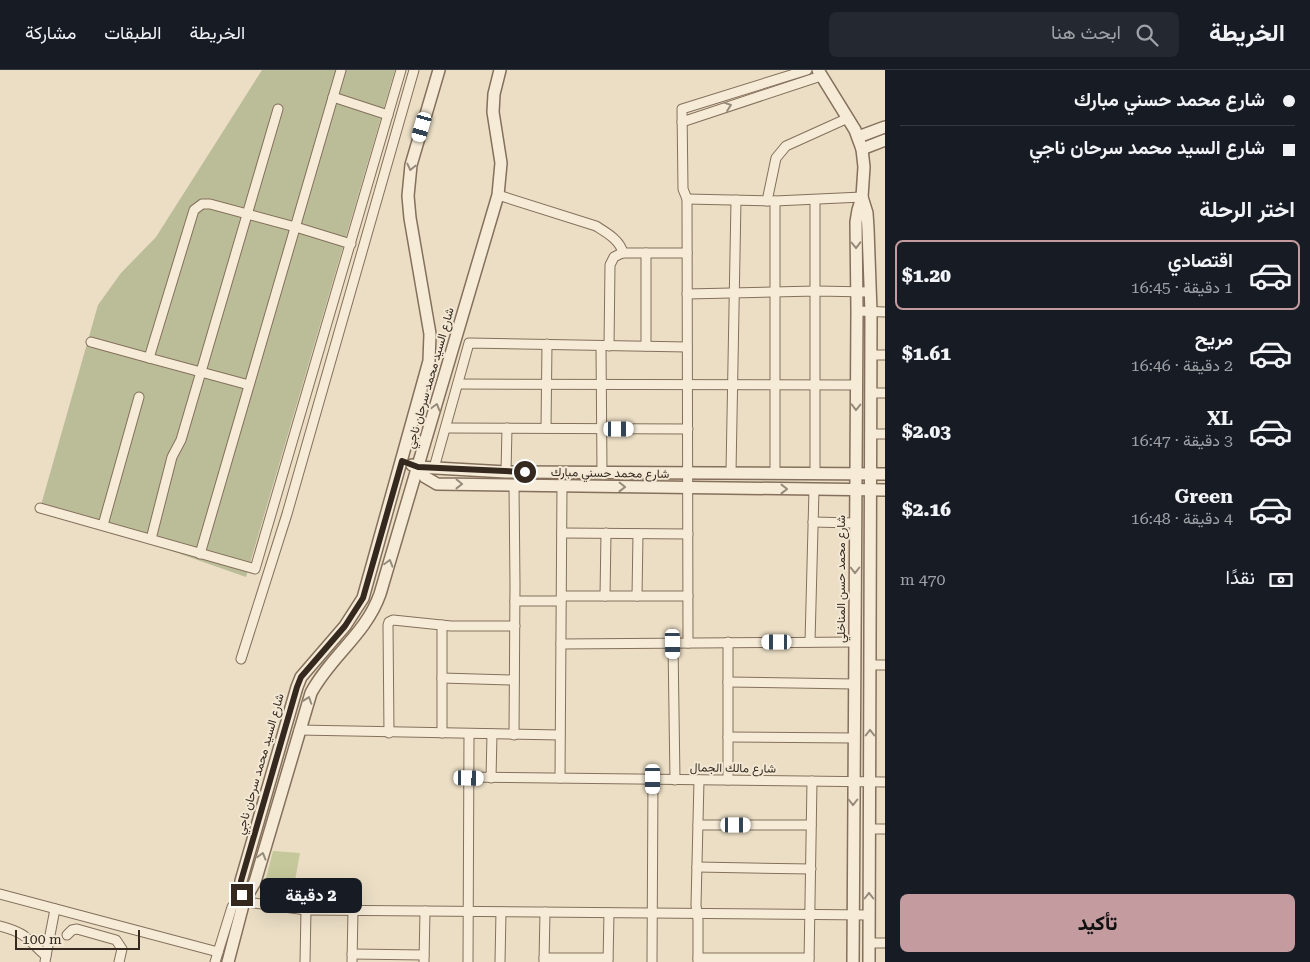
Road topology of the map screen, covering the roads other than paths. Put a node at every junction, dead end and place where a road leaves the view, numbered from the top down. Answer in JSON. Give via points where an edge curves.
{"nodes":[{"id":1,"x":341,"y":70,"type":"edge"},
{"id":2,"x":401,"y":70,"type":"edge"},
{"id":3,"x":414,"y":70,"type":"edge"},
{"id":4,"x":439,"y":70,"type":"edge"},
{"id":5,"x":500,"y":70,"type":"edge"},
{"id":6,"x":806,"y":70,"type":"edge"},
{"id":7,"x":819,"y":73,"type":"edge"},
{"id":8,"x":747,"y":89,"type":"junction"},
{"id":9,"x":333,"y":97,"type":"junction"},
{"id":10,"x":751,"y":99,"type":"junction"},
{"id":11,"x":278,"y":109,"type":"dead end"},
{"id":12,"x":388,"y":115,"type":"junction"},
{"id":13,"x":848,"y":118,"type":"junction"},
{"id":14,"x":682,"y":122,"type":"junction"},
{"id":15,"x":885,"y":127,"type":"edge"},
{"id":16,"x":858,"y":137,"type":"junction"},
{"id":17,"x":885,"y":140,"type":"edge"},
{"id":18,"x":862,"y":148,"type":"junction"},
{"id":19,"x":498,"y":195,"type":"junction"},
{"id":20,"x":862,"y":197,"type":"junction"},
{"id":21,"x":687,"y":199,"type":"junction"},
{"id":22,"x":736,"y":200,"type":"junction"},
{"id":23,"x":815,"y":200,"type":"junction"},
{"id":24,"x":771,"y":201,"type":"junction"},
{"id":25,"x":247,"y":214,"type":"junction"},
{"id":26,"x":295,"y":227,"type":"junction"},
{"id":27,"x":351,"y":244,"type":"junction"},
{"id":28,"x":687,"y":252,"type":"junction"},
{"id":29,"x":623,"y":253,"type":"junction"},
{"id":30,"x":646,"y":253,"type":"junction"},
{"id":31,"x":816,"y":291,"type":"junction"},
{"id":32,"x":775,"y":292,"type":"junction"},
{"id":33,"x":857,"y":292,"type":"junction"},
{"id":34,"x":870,"y":292,"type":"junction"},
{"id":35,"x":734,"y":293,"type":"junction"},
{"id":36,"x":687,"y":294,"type":"junction"},
{"id":37,"x":335,"y":296,"type":"junction"},
{"id":38,"x":347,"y":300,"type":"junction"},
{"id":39,"x":857,"y":312,"type":"junction"},
{"id":40,"x":871,"y":312,"type":"junction"},
{"id":41,"x":885,"y":312,"type":"edge"},
{"id":42,"x":91,"y":342,"type":"dead end"},
{"id":43,"x":547,"y":344,"type":"junction"},
{"id":44,"x":605,"y":346,"type":"junction"},
{"id":45,"x":646,"y":346,"type":"junction"},
{"id":46,"x":687,"y":347,"type":"junction"},
{"id":47,"x":871,"y":355,"type":"junction"},
{"id":48,"x":885,"y":355,"type":"edge"},
{"id":49,"x":149,"y":358,"type":"junction"},
{"id":50,"x":201,"y":372,"type":"junction"},
{"id":51,"x":458,"y":384,"type":"junction"},
{"id":52,"x":547,"y":384,"type":"junction"},
{"id":53,"x":601,"y":384,"type":"junction"},
{"id":54,"x":249,"y":385,"type":"junction"},
{"id":55,"x":687,"y":385,"type":"junction"},
{"id":56,"x":733,"y":385,"type":"junction"},
{"id":57,"x":774,"y":385,"type":"junction"},
{"id":58,"x":816,"y":385,"type":"junction"},
{"id":59,"x":856,"y":385,"type":"junction"},
{"id":60,"x":871,"y":393,"type":"junction"},
{"id":61,"x":885,"y":393,"type":"edge"},
{"id":62,"x":139,"y":397,"type":"dead end"},
{"id":63,"x":446,"y":428,"type":"junction"},
{"id":64,"x":507,"y":428,"type":"junction"},
{"id":65,"x":546,"y":428,"type":"junction"},
{"id":66,"x":602,"y":429,"type":"junction"},
{"id":67,"x":688,"y":429,"type":"junction"},
{"id":68,"x":870,"y":434,"type":"junction"},
{"id":69,"x":885,"y":434,"type":"edge"},
{"id":70,"x":402,"y":461,"type":"junction"},
{"id":71,"x":418,"y":467,"type":"junction"},
{"id":72,"x":434,"y":468,"type":"junction"},
{"id":73,"x":506,"y":472,"type":"junction"},
{"id":74,"x":602,"y":472,"type":"junction"},
{"id":75,"x":688,"y":472,"type":"junction"},
{"id":76,"x":731,"y":472,"type":"junction"},
{"id":77,"x":775,"y":473,"type":"junction"},
{"id":78,"x":815,"y":473,"type":"junction"},
{"id":79,"x":856,"y":473,"type":"junction"},
{"id":80,"x":870,"y":473,"type":"junction"},
{"id":81,"x":885,"y":474,"type":"edge"},
{"id":82,"x":514,"y":485,"type":"junction"},
{"id":83,"x":562,"y":485,"type":"junction"},
{"id":84,"x":688,"y":489,"type":"junction"},
{"id":85,"x":814,"y":490,"type":"junction"},
{"id":86,"x":856,"y":490,"type":"junction"},
{"id":87,"x":870,"y":490,"type":"junction"},
{"id":88,"x":885,"y":490,"type":"edge"},
{"id":89,"x":40,"y":508,"type":"dead end"},
{"id":90,"x":813,"y":522,"type":"junction"},
{"id":91,"x":855,"y":523,"type":"junction"},
{"id":92,"x":103,"y":525,"type":"junction"},
{"id":93,"x":562,"y":533,"type":"junction"},
{"id":94,"x":606,"y":534,"type":"junction"},
{"id":95,"x":638,"y":534,"type":"junction"},
{"id":96,"x":688,"y":534,"type":"junction"},
{"id":97,"x":151,"y":539,"type":"junction"},
{"id":98,"x":200,"y":554,"type":"junction"},
{"id":99,"x":605,"y":596,"type":"junction"},
{"id":100,"x":637,"y":596,"type":"junction"},
{"id":101,"x":688,"y":596,"type":"junction"},
{"id":102,"x":562,"y":599,"type":"junction"},
{"id":103,"x":515,"y":601,"type":"junction"},
{"id":104,"x":442,"y":625,"type":"junction"},
{"id":105,"x":515,"y":626,"type":"junction"},
{"id":106,"x":728,"y":642,"type":"junction"},
{"id":107,"x":810,"y":642,"type":"junction"},
{"id":108,"x":854,"y":642,"type":"junction"},
{"id":109,"x":688,"y":643,"type":"junction"},
{"id":110,"x":561,"y":644,"type":"junction"},
{"id":111,"x":673,"y":644,"type":"junction"},
{"id":112,"x":241,"y":659,"type":"dead end"},
{"id":113,"x":870,"y":665,"type":"junction"},
{"id":114,"x":885,"y":665,"type":"edge"},
{"id":115,"x":442,"y":678,"type":"junction"},
{"id":116,"x":514,"y":680,"type":"junction"},
{"id":117,"x":728,"y":682,"type":"junction"},
{"id":118,"x":854,"y":684,"type":"junction"},
{"id":119,"x":299,"y":730,"type":"junction"},
{"id":120,"x":389,"y":733,"type":"junction"},
{"id":121,"x":442,"y":733,"type":"junction"},
{"id":122,"x":469,"y":734,"type":"junction"},
{"id":123,"x":492,"y":734,"type":"junction"},
{"id":124,"x":514,"y":734,"type":"junction"},
{"id":125,"x":560,"y":735,"type":"junction"},
{"id":126,"x":728,"y":736,"type":"junction"},
{"id":127,"x":854,"y":738,"type":"junction"},
{"id":128,"x":465,"y":777,"type":"junction"},
{"id":129,"x":491,"y":778,"type":"junction"},
{"id":130,"x":560,"y":778,"type":"junction"},
{"id":131,"x":653,"y":779,"type":"junction"},
{"id":132,"x":675,"y":780,"type":"junction"},
{"id":133,"x":699,"y":780,"type":"junction"},
{"id":134,"x":728,"y":780,"type":"junction"},
{"id":135,"x":812,"y":781,"type":"junction"},
{"id":136,"x":853,"y":781,"type":"junction"},
{"id":137,"x":870,"y":781,"type":"junction"},
{"id":138,"x":885,"y":782,"type":"edge"},
{"id":139,"x":698,"y":825,"type":"junction"},
{"id":140,"x":812,"y":826,"type":"junction"},
{"id":141,"x":869,"y":829,"type":"junction"},
{"id":142,"x":885,"y":829,"type":"edge"},
{"id":143,"x":697,"y":867,"type":"junction"},
{"id":144,"x":811,"y":869,"type":"junction"},
{"id":145,"x":0,"y":894,"type":"edge"},
{"id":146,"x":244,"y":901,"type":"junction"},
{"id":147,"x":55,"y":909,"type":"junction"},
{"id":148,"x":306,"y":910,"type":"junction"},
{"id":149,"x":353,"y":910,"type":"junction"},
{"id":150,"x":425,"y":911,"type":"junction"},
{"id":151,"x":468,"y":912,"type":"junction"},
{"id":152,"x":501,"y":912,"type":"junction"},
{"id":153,"x":545,"y":912,"type":"junction"},
{"id":154,"x":609,"y":913,"type":"junction"},
{"id":155,"x":652,"y":913,"type":"junction"},
{"id":156,"x":698,"y":914,"type":"junction"},
{"id":157,"x":810,"y":914,"type":"junction"},
{"id":158,"x":853,"y":915,"type":"junction"},
{"id":159,"x":869,"y":915,"type":"junction"},
{"id":160,"x":0,"y":926,"type":"edge"},
{"id":161,"x":67,"y":935,"type":"dead end"},
{"id":162,"x":869,"y":943,"type":"junction"},
{"id":163,"x":885,"y":943,"type":"edge"},
{"id":164,"x":218,"y":952,"type":"junction"},
{"id":165,"x":352,"y":958,"type":"edge"},
{"id":166,"x":46,"y":959,"type":"edge"},
{"id":167,"x":424,"y":959,"type":"edge"},
{"id":168,"x":544,"y":960,"type":"edge"},
{"id":169,"x":608,"y":960,"type":"edge"},
{"id":170,"x":698,"y":960,"type":"edge"},
{"id":171,"x":809,"y":960,"type":"edge"},
{"id":172,"x":119,"y":962,"type":"edge"},
{"id":173,"x":215,"y":962,"type":"edge"},
{"id":174,"x":228,"y":962,"type":"edge"},
{"id":175,"x":305,"y":962,"type":"edge"},
{"id":176,"x":468,"y":962,"type":"edge"},
{"id":177,"x":500,"y":962,"type":"edge"},
{"id":178,"x":652,"y":962,"type":"edge"},
{"id":179,"x":853,"y":962,"type":"edge"},
{"id":180,"x":869,"y":962,"type":"edge"}],
"edges":[{"from":1,"to":9,"type":"street"},
{"from":2,"to":12,"type":"street"},
{"from":3,"to":38,"type":"street"},
{"from":4,"to":70,"type":"street","name":"شارع السيد محمد سرحان ناجي","one_way":true,"via":[[408,185],[410,218],[431,344],[430,361]]},
{"from":5,"to":19,"type":"street","name":"شارع السيد محمد سرحان ناجي","via":[[494,102],[494,122],[502,163]]},
{"from":6,"to":8,"type":"street"},
{"from":7,"to":10,"type":"street"},
{"from":7,"to":13,"type":"street","name":"شارع محمد حسن المناخلي"},
{"from":8,"to":10,"type":"street"},
{"from":8,"to":14,"type":"street","via":[[682,109]]},
{"from":9,"to":12,"type":"street"},
{"from":9,"to":26,"type":"street"},
{"from":14,"to":10,"type":"street","one_way":true},
{"from":11,"to":25,"type":"street"},
{"from":12,"to":27,"type":"street"},
{"from":13,"to":16,"type":"street","name":"شارع محمد حسن المناخلي"},
{"from":13,"to":24,"type":"street","via":[[786,146],[776,158]]},
{"from":14,"to":21,"type":"street","via":[[683,189]]},
{"from":15,"to":16,"type":"street"},
{"from":16,"to":18,"type":"street","name":"شارع محمد حسن المناخلي"},
{"from":17,"to":18,"type":"street"},
{"from":18,"to":20,"type":"street","name":"شارع محمد حسن المناخلي"},
{"from":19,"to":29,"type":"street","via":[[596,226],[610,234],[622,246]]},
{"from":71,"to":19,"type":"street","name":"شارع السيد محمد سرحان ناجي","one_way":true},
{"from":20,"to":23,"type":"street"},
{"from":20,"to":33,"type":"street","name":"شارع محمد حسن المناخلي","one_way":true,"via":[[856,222]]},
{"from":20,"to":34,"type":"street","name":"شارع محمد حسن المناخلي","via":[[868,221]]},
{"from":21,"to":22,"type":"street"},
{"from":21,"to":28,"type":"street"},
{"from":22,"to":24,"type":"street"},
{"from":22,"to":35,"type":"street"},
{"from":23,"to":24,"type":"street"},
{"from":23,"to":31,"type":"street"},
{"from":24,"to":32,"type":"street"},
{"from":25,"to":26,"type":"street"},
{"from":25,"to":49,"type":"street","via":[[210,204],[202,204],[194,210]]},
{"from":25,"to":50,"type":"street"},
{"from":26,"to":27,"type":"street"},
{"from":26,"to":54,"type":"street"},
{"from":27,"to":37,"type":"street"},
{"from":28,"to":30,"type":"street"},
{"from":28,"to":36,"type":"street"},
{"from":29,"to":30,"type":"street"},
{"from":29,"to":44,"type":"street","via":[[614,257],[610,264]]},
{"from":30,"to":45,"type":"street"},
{"from":31,"to":32,"type":"street"},
{"from":31,"to":33,"type":"street"},
{"from":31,"to":58,"type":"street"},
{"from":32,"to":35,"type":"street"},
{"from":32,"to":57,"type":"street"},
{"from":33,"to":34,"type":"street"},
{"from":33,"to":39,"type":"street","name":"شارع محمد حسن المناخلي"},
{"from":34,"to":40,"type":"street","name":"شارع محمد حسن المناخلي"},
{"from":35,"to":36,"type":"street"},
{"from":35,"to":56,"type":"street"},
{"from":36,"to":46,"type":"street"},
{"from":37,"to":38,"type":"street"},
{"from":37,"to":98,"type":"street","via":[[255,569]]},
{"from":38,"to":112,"type":"street","via":[[287,514]]},
{"from":39,"to":40,"type":"street"},
{"from":39,"to":59,"type":"street","name":"شارع محمد حسن المناخلي"},
{"from":40,"to":41,"type":"street"},
{"from":40,"to":47,"type":"street","name":"شارع محمد حسن المناخلي"},
{"from":42,"to":49,"type":"street"},
{"from":43,"to":44,"type":"street"},
{"from":43,"to":51,"type":"street","via":[[469,343]]},
{"from":43,"to":52,"type":"street"},
{"from":44,"to":45,"type":"street"},
{"from":44,"to":53,"type":"street"},
{"from":45,"to":46,"type":"street"},
{"from":46,"to":55,"type":"street"},
{"from":47,"to":48,"type":"street"},
{"from":47,"to":60,"type":"street","name":"شارع محمد حسن المناخلي"},
{"from":49,"to":50,"type":"street"},
{"from":50,"to":54,"type":"street"},
{"from":50,"to":97,"type":"street","via":[[181,440],[172,457]]},
{"from":51,"to":52,"type":"street"},
{"from":51,"to":63,"type":"street"},
{"from":52,"to":53,"type":"street"},
{"from":52,"to":65,"type":"street"},
{"from":53,"to":55,"type":"street"},
{"from":53,"to":66,"type":"street"},
{"from":54,"to":98,"type":"street"},
{"from":55,"to":56,"type":"street"},
{"from":55,"to":67,"type":"street"},
{"from":56,"to":57,"type":"street"},
{"from":56,"to":76,"type":"street"},
{"from":57,"to":58,"type":"street"},
{"from":57,"to":77,"type":"street"},
{"from":58,"to":59,"type":"street"},
{"from":58,"to":78,"type":"street"},
{"from":59,"to":79,"type":"street","name":"شارع محمد حسن المناخلي","one_way":true},
{"from":60,"to":61,"type":"street"},
{"from":60,"to":68,"type":"street","name":"شارع محمد حسن المناخلي"},
{"from":62,"to":92,"type":"street"},
{"from":63,"to":64,"type":"street"},
{"from":63,"to":72,"type":"street"},
{"from":64,"to":65,"type":"street"},
{"from":64,"to":73,"type":"street"},
{"from":65,"to":66,"type":"street"},
{"from":66,"to":67,"type":"street"},
{"from":66,"to":74,"type":"street"},
{"from":67,"to":75,"type":"street"},
{"from":68,"to":69,"type":"street"},
{"from":68,"to":80,"type":"street","name":"شارع محمد حسن المناخلي"},
{"from":70,"to":71,"type":"street"},
{"from":70,"to":146,"type":"street","name":"شارع السيد محمد سرحان ناجي","via":[[363,598],[352,618],[301,677],[297,687],[241,881]]},
{"from":71,"to":72,"type":"street","name":"شارع محمد حسني مبارك"},
{"from":71,"to":82,"type":"street","name":"شارع محمد حسني مبارك","one_way":true,"via":[[425,477],[438,484]]},
{"from":119,"to":71,"type":"street","name":"شارع السيد محمد سرحان ناجي","one_way":true,"via":[[314,686],[364,626],[377,602]]},
{"from":72,"to":73,"type":"street","name":"شارع محمد حسني مبارك"},
{"from":73,"to":74,"type":"street","name":"شارع محمد حسني مبارك"},
{"from":74,"to":75,"type":"street","name":"شارع محمد حسني مبارك"},
{"from":75,"to":76,"type":"street","name":"شارع محمد حسني مبارك"},
{"from":75,"to":84,"type":"street"},
{"from":76,"to":77,"type":"street","name":"شارع محمد حسني مبارك"},
{"from":77,"to":78,"type":"street","name":"شارع محمد حسني مبارك"},
{"from":78,"to":79,"type":"street","name":"شارع محمد حسني مبارك"},
{"from":79,"to":80,"type":"street","name":"شارع محمد حسني مبارك"},
{"from":79,"to":86,"type":"street","name":"شارع محمد حسن المناخلي"},
{"from":80,"to":81,"type":"street","name":"شارع محمد حسني مبارك"},
{"from":80,"to":87,"type":"street","name":"شارع محمد حسن المناخلي"},
{"from":82,"to":83,"type":"street","name":"شارع محمد حسني مبارك"},
{"from":82,"to":103,"type":"street"},
{"from":83,"to":84,"type":"street","name":"شارع محمد حسني مبارك","one_way":true},
{"from":83,"to":93,"type":"street"},
{"from":84,"to":85,"type":"street","name":"شارع محمد حسني مبارك","one_way":true},
{"from":84,"to":96,"type":"street"},
{"from":85,"to":86,"type":"street","name":"شارع محمد حسني مبارك"},
{"from":85,"to":90,"type":"street"},
{"from":86,"to":87,"type":"street","name":"شارع محمد حسني مبارك"},
{"from":86,"to":91,"type":"street","name":"شارع محمد حسن المناخلي"},
{"from":87,"to":88,"type":"street","name":"شارع محمد حسني مبارك"},
{"from":87,"to":113,"type":"street","name":"شارع محمد حسن المناخلي"},
{"from":89,"to":92,"type":"street"},
{"from":90,"to":91,"type":"street"},
{"from":90,"to":107,"type":"street"},
{"from":91,"to":108,"type":"street","name":"شارع محمد حسن المناخلي","one_way":true},
{"from":92,"to":97,"type":"street"},
{"from":93,"to":94,"type":"street"},
{"from":93,"to":102,"type":"street"},
{"from":94,"to":95,"type":"street"},
{"from":94,"to":99,"type":"street"},
{"from":95,"to":96,"type":"street"},
{"from":95,"to":100,"type":"street"},
{"from":96,"to":101,"type":"street"},
{"from":97,"to":98,"type":"street"},
{"from":99,"to":100,"type":"street"},
{"from":99,"to":102,"type":"street"},
{"from":100,"to":101,"type":"street"},
{"from":101,"to":109,"type":"street"},
{"from":102,"to":103,"type":"street"},
{"from":102,"to":110,"type":"street"},
{"from":103,"to":105,"type":"street"},
{"from":104,"to":105,"type":"street"},
{"from":104,"to":115,"type":"street"},
{"from":104,"to":120,"type":"street","via":[[393,620],[388,624]]},
{"from":105,"to":116,"type":"street"},
{"from":106,"to":107,"type":"street"},
{"from":106,"to":109,"type":"street"},
{"from":106,"to":117,"type":"street"},
{"from":107,"to":108,"type":"street"},
{"from":108,"to":118,"type":"street","name":"شارع محمد حسن المناخلي"},
{"from":109,"to":111,"type":"street"},
{"from":110,"to":111,"type":"street"},
{"from":110,"to":125,"type":"street"},
{"from":111,"to":132,"type":"street"},
{"from":113,"to":114,"type":"street"},
{"from":137,"to":113,"type":"street","name":"شارع محمد حسن المناخلي","one_way":true},
{"from":115,"to":116,"type":"street"},
{"from":115,"to":121,"type":"street"},
{"from":116,"to":124,"type":"street"},
{"from":117,"to":118,"type":"street"},
{"from":117,"to":126,"type":"street"},
{"from":118,"to":127,"type":"street","name":"شارع محمد حسن المناخلي"},
{"from":119,"to":120,"type":"street"},
{"from":146,"to":119,"type":"street","name":"شارع السيد محمد سرحان ناجي","one_way":true,"via":[[255,882]]},
{"from":120,"to":121,"type":"street"},
{"from":121,"to":122,"type":"street"},
{"from":122,"to":123,"type":"street"},
{"from":122,"to":128,"type":"street"},
{"from":123,"to":124,"type":"street"},
{"from":123,"to":129,"type":"street"},
{"from":124,"to":125,"type":"street"},
{"from":125,"to":130,"type":"street"},
{"from":126,"to":127,"type":"street"},
{"from":126,"to":134,"type":"street"},
{"from":127,"to":136,"type":"street","name":"شارع محمد حسن المناخلي"},
{"from":128,"to":129,"type":"street","name":"شارع مالك الجمال"},
{"from":128,"to":151,"type":"street"},
{"from":129,"to":130,"type":"street","name":"شارع مالك الجمال"},
{"from":130,"to":131,"type":"street","name":"شارع مالك الجمال"},
{"from":131,"to":132,"type":"street","name":"شارع مالك الجمال"},
{"from":131,"to":155,"type":"street"},
{"from":132,"to":133,"type":"street","name":"شارع مالك الجمال"},
{"from":133,"to":134,"type":"street","name":"شارع مالك الجمال"},
{"from":133,"to":139,"type":"street"},
{"from":134,"to":135,"type":"street","name":"شارع مالك الجمال"},
{"from":135,"to":136,"type":"street","name":"شارع مالك الجمال"},
{"from":135,"to":140,"type":"street"},
{"from":136,"to":137,"type":"street","name":"شارع مالك الجمال"},
{"from":136,"to":158,"type":"street","name":"شارع محمد حسن المناخلي","one_way":true},
{"from":137,"to":138,"type":"street","name":"شارع مالك الجمال"},
{"from":137,"to":141,"type":"street","name":"شارع محمد حسن المناخلي"},
{"from":139,"to":140,"type":"street"},
{"from":139,"to":143,"type":"street"},
{"from":140,"to":144,"type":"street"},
{"from":141,"to":142,"type":"street"},
{"from":159,"to":141,"type":"street","name":"شارع محمد حسن المناخلي","one_way":true},
{"from":143,"to":144,"type":"street"},
{"from":143,"to":156,"type":"street"},
{"from":144,"to":157,"type":"street"},
{"from":145,"to":147,"type":"street"},
{"from":146,"to":148,"type":"street"},
{"from":146,"to":164,"type":"street","via":[[232,907]]},
{"from":146,"to":174,"type":"street","name":"شارع السيد محمد سرحان ناجي"},
{"from":147,"to":164,"type":"street"},
{"from":147,"to":166,"type":"street"},
{"from":148,"to":149,"type":"street"},
{"from":148,"to":175,"type":"street"},
{"from":149,"to":150,"type":"street"},
{"from":149,"to":165,"type":"street"},
{"from":150,"to":151,"type":"street"},
{"from":150,"to":167,"type":"street"},
{"from":151,"to":152,"type":"street"},
{"from":151,"to":176,"type":"street"},
{"from":152,"to":153,"type":"street"},
{"from":152,"to":177,"type":"street"},
{"from":153,"to":154,"type":"street"},
{"from":153,"to":168,"type":"street"},
{"from":154,"to":155,"type":"street"},
{"from":154,"to":169,"type":"street"},
{"from":155,"to":156,"type":"street"},
{"from":155,"to":178,"type":"street"},
{"from":156,"to":157,"type":"street"},
{"from":156,"to":170,"type":"street"},
{"from":157,"to":158,"type":"street"},
{"from":157,"to":171,"type":"street"},
{"from":158,"to":159,"type":"street"},
{"from":158,"to":179,"type":"street","name":"شارع محمد حسن المناخلي"},
{"from":159,"to":162,"type":"street","name":"شارع محمد حسن المناخلي"},
{"from":160,"to":166,"type":"street","via":[[25,935]]},
{"from":161,"to":172,"type":"street","via":[[77,929],[116,940],[122,949]]},
{"from":162,"to":163,"type":"street"},
{"from":162,"to":180,"type":"street","name":"شارع محمد حسن المناخلي"},
{"from":164,"to":173,"type":"street"},
{"from":165,"to":167,"type":"street"},
{"from":168,"to":169,"type":"street"},
{"from":170,"to":171,"type":"street"}]}
